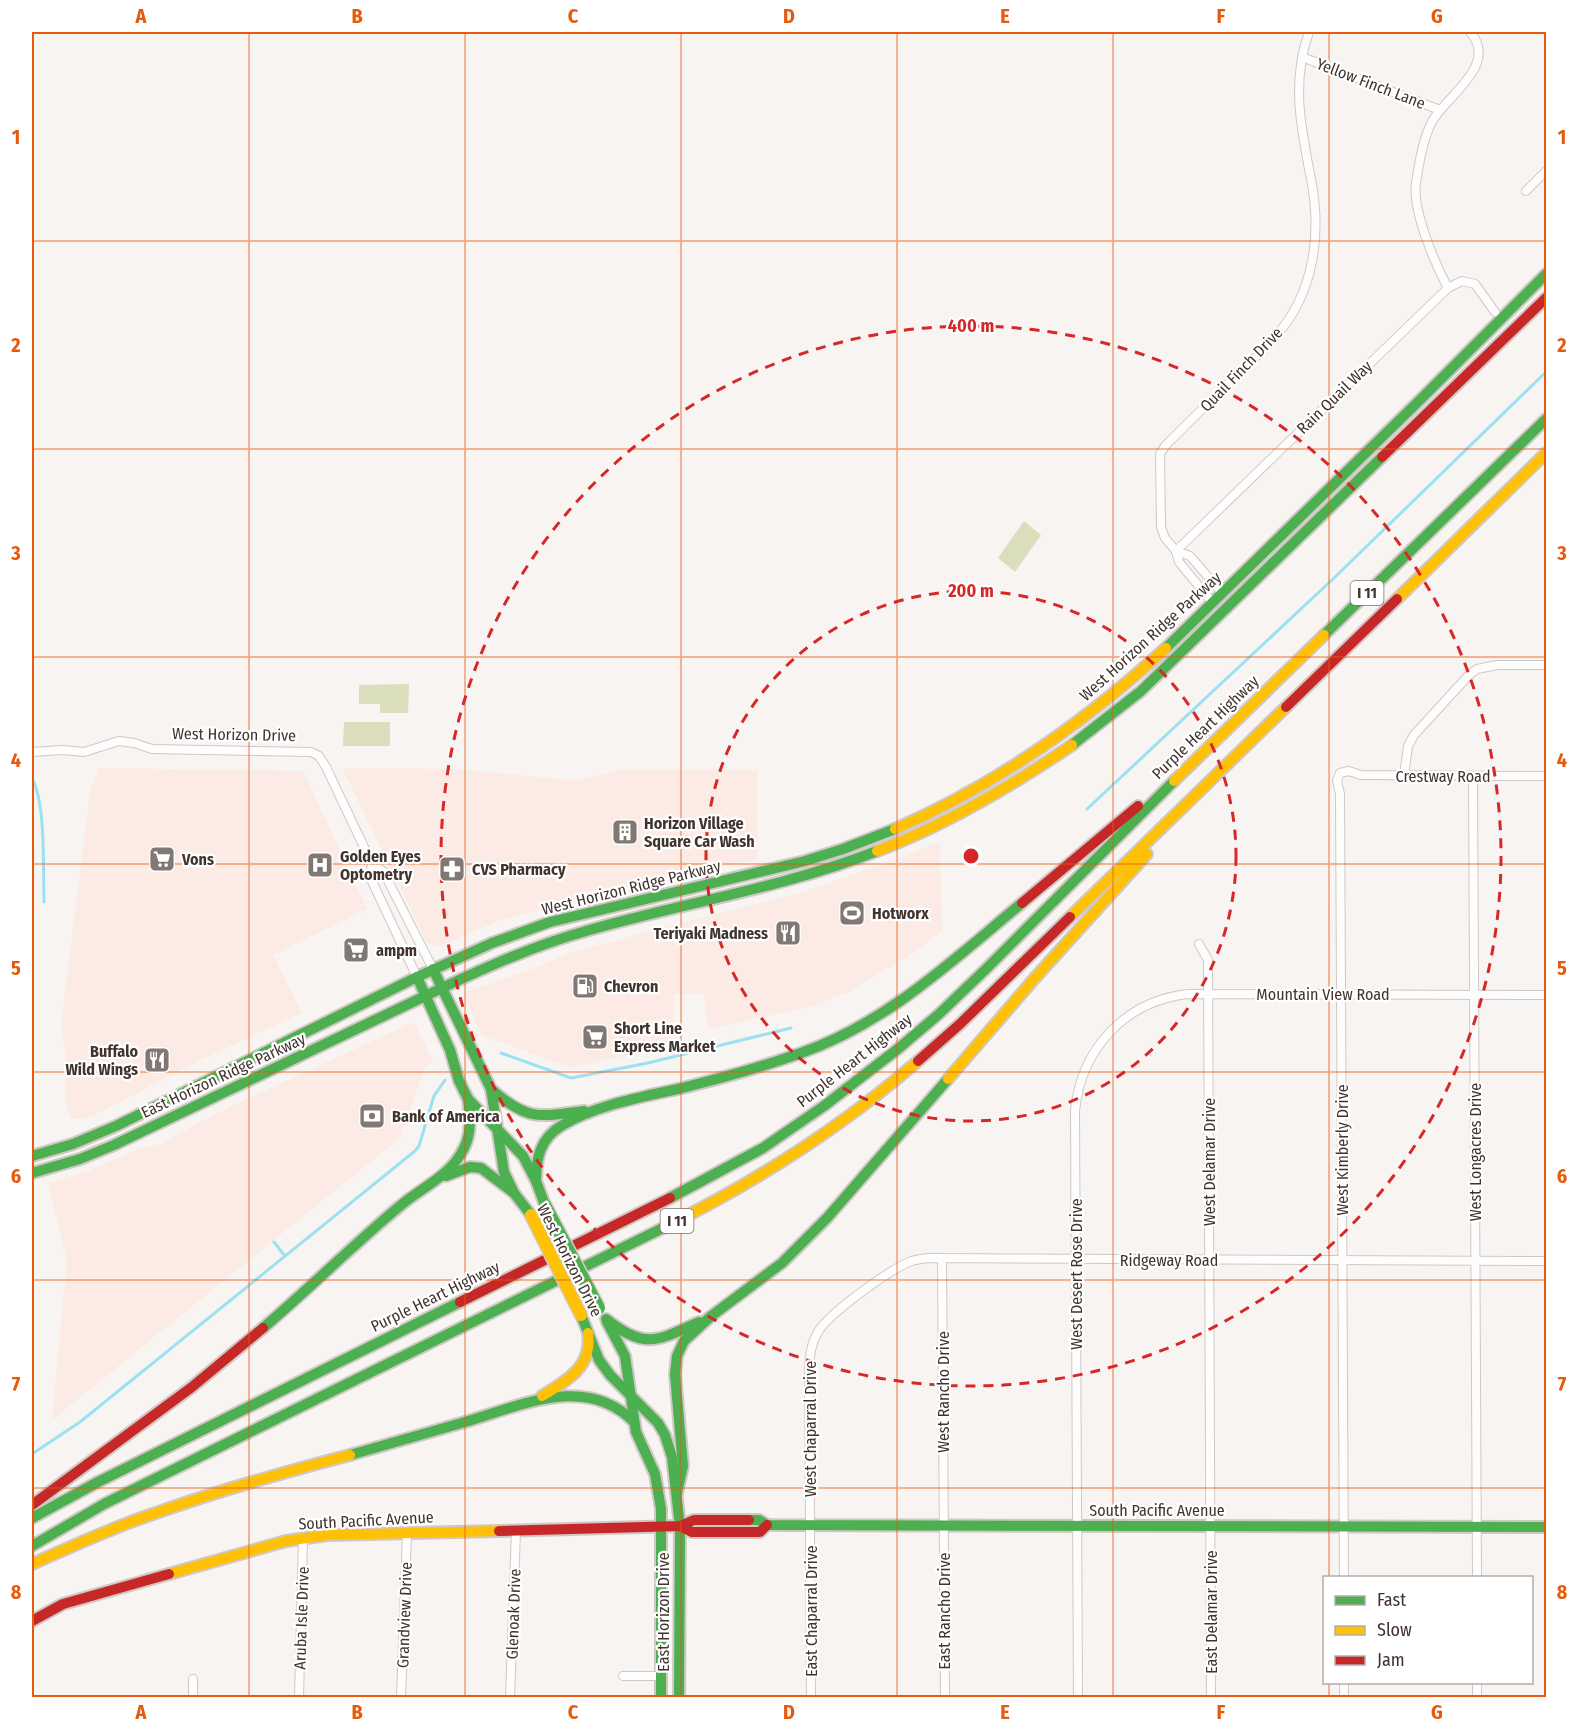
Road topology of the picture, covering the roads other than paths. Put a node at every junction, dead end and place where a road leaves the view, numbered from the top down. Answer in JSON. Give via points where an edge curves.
{"nodes":[{"id":1,"x":1309,"y":32,"type":"edge"},
{"id":2,"x":1470,"y":32,"type":"edge"},
{"id":3,"x":1302,"y":57,"type":"junction"},
{"id":4,"x":1440,"y":110,"type":"junction"},
{"id":5,"x":1546,"y":171,"type":"edge"},
{"id":6,"x":1526,"y":191,"type":"dead end"},
{"id":7,"x":1546,"y":274,"type":"edge"},
{"id":8,"x":1448,"y":288,"type":"junction"},
{"id":9,"x":1546,"y":298,"type":"edge"},
{"id":10,"x":1536,"y":308,"type":"junction"},
{"id":11,"x":1499,"y":315,"type":"junction"},
{"id":12,"x":1546,"y":419,"type":"edge"},
{"id":13,"x":1546,"y":453,"type":"edge"},
{"id":14,"x":1176,"y":551,"type":"junction"},
{"id":15,"x":1222,"y":593,"type":"junction"},
{"id":16,"x":1212,"y":602,"type":"junction"},
{"id":17,"x":1171,"y":663,"type":"junction"},
{"id":18,"x":1546,"y":665,"type":"edge"},
{"id":19,"x":1051,"y":741,"type":"junction"},
{"id":20,"x":32,"y":752,"type":"edge"},
{"id":21,"x":1058,"y":754,"type":"junction"},
{"id":22,"x":1230,"y":761,"type":"junction"},
{"id":23,"x":1187,"y":768,"type":"junction"},
{"id":24,"x":1340,"y":773,"type":"joint"},
{"id":25,"x":1404,"y":776,"type":"junction"},
{"id":26,"x":1473,"y":776,"type":"junction"},
{"id":27,"x":1546,"y":776,"type":"edge"},
{"id":28,"x":931,"y":812,"type":"junction"},
{"id":29,"x":900,"y":842,"type":"junction"},
{"id":30,"x":372,"y":864,"type":"junction"},
{"id":31,"x":793,"y":864,"type":"junction"},
{"id":32,"x":796,"y":877,"type":"junction"},
{"id":33,"x":657,"y":895,"type":"junction"},
{"id":34,"x":661,"y":912,"type":"junction"},
{"id":35,"x":1199,"y":944,"type":"dead end"},
{"id":36,"x":433,"y":969,"type":"junction"},
{"id":37,"x":417,"y":977,"type":"junction"},
{"id":38,"x":442,"y":988,"type":"junction"},
{"id":39,"x":1208,"y":994,"type":"junction"},
{"id":40,"x":1341,"y":994,"type":"junction"},
{"id":41,"x":1474,"y":994,"type":"junction"},
{"id":42,"x":1546,"y":995,"type":"edge"},
{"id":43,"x":425,"y":997,"type":"junction"},
{"id":44,"x":1111,"y":1032,"type":"joint"},
{"id":45,"x":198,"y":1086,"type":"junction"},
{"id":46,"x":491,"y":1089,"type":"junction"},
{"id":47,"x":468,"y":1099,"type":"junction"},
{"id":48,"x":206,"y":1101,"type":"junction"},
{"id":49,"x":601,"y":1110,"type":"junction"},
{"id":50,"x":498,"y":1131,"type":"junction"},
{"id":51,"x":32,"y":1156,"type":"edge"},
{"id":52,"x":32,"y":1173,"type":"edge"},
{"id":53,"x":441,"y":1178,"type":"junction"},
{"id":54,"x":536,"y":1181,"type":"junction"},
{"id":55,"x":514,"y":1193,"type":"junction"},
{"id":56,"x":942,"y":1258,"type":"junction"},
{"id":57,"x":1076,"y":1259,"type":"junction"},
{"id":58,"x":1209,"y":1260,"type":"junction"},
{"id":59,"x":1343,"y":1260,"type":"junction"},
{"id":60,"x":1476,"y":1261,"type":"junction"},
{"id":61,"x":1546,"y":1261,"type":"edge"},
{"id":62,"x":710,"y":1317,"type":"junction"},
{"id":63,"x":606,"y":1319,"type":"junction"},
{"id":64,"x":588,"y":1333,"type":"junction"},
{"id":65,"x":817,"y":1333,"type":"joint"},
{"id":66,"x":630,"y":1395,"type":"junction"},
{"id":67,"x":535,"y":1400,"type":"junction"},
{"id":68,"x":634,"y":1422,"type":"junction"},
{"id":69,"x":677,"y":1493,"type":"junction"},
{"id":70,"x":32,"y":1505,"type":"edge"},
{"id":71,"x":32,"y":1518,"type":"edge"},
{"id":72,"x":810,"y":1525,"type":"junction"},
{"id":73,"x":944,"y":1525,"type":"junction"},
{"id":74,"x":680,"y":1526,"type":"junction"},
{"id":75,"x":1076,"y":1526,"type":"junction"},
{"id":76,"x":1210,"y":1526,"type":"junction"},
{"id":77,"x":660,"y":1527,"type":"junction"},
{"id":78,"x":1343,"y":1527,"type":"junction"},
{"id":79,"x":1477,"y":1527,"type":"junction"},
{"id":80,"x":1546,"y":1527,"type":"edge"},
{"id":81,"x":516,"y":1531,"type":"junction"},
{"id":82,"x":406,"y":1533,"type":"junction"},
{"id":83,"x":303,"y":1538,"type":"junction"},
{"id":84,"x":32,"y":1546,"type":"edge"},
{"id":85,"x":32,"y":1564,"type":"edge"},
{"id":86,"x":1344,"y":1576,"type":"edge"},
{"id":87,"x":1477,"y":1576,"type":"edge"},
{"id":88,"x":32,"y":1621,"type":"edge"},
{"id":89,"x":623,"y":1676,"type":"dead end"},
{"id":90,"x":661,"y":1676,"type":"junction"},
{"id":91,"x":193,"y":1679,"type":"dead end"},
{"id":92,"x":193,"y":1698,"type":"edge"},
{"id":93,"x":298,"y":1698,"type":"edge"},
{"id":94,"x":401,"y":1698,"type":"edge"},
{"id":95,"x":510,"y":1698,"type":"edge"},
{"id":96,"x":661,"y":1698,"type":"edge"},
{"id":97,"x":679,"y":1698,"type":"edge"},
{"id":98,"x":811,"y":1698,"type":"edge"},
{"id":99,"x":945,"y":1698,"type":"edge"},
{"id":100,"x":1078,"y":1698,"type":"edge"},
{"id":101,"x":1211,"y":1698,"type":"edge"}],
"edges":[{"from":1,"to":3,"type":"street","name":"Quail Finch Drive"},
{"from":2,"to":4,"type":"street","via":[[1478,50],[1478,62],[1472,76]]},
{"from":3,"to":4,"type":"street","name":"Yellow Finch Lane"},
{"from":3,"to":14,"type":"street","name":"Quail Finch Drive","via":[[1298,104],[1315,198],[1314,256],[1305,289],[1276,337],[1160,454],[1161,527]]},
{"from":4,"to":8,"type":"street","via":[[1428,130],[1415,199]]},
{"from":5,"to":6,"type":"street"},
{"from":7,"to":11,"type":"main road","name":"West Horizon Ridge Parkway"},
{"from":8,"to":11,"type":"street","via":[[1462,281],[1475,284]]},
{"from":8,"to":14,"type":"street","name":"Rain Quail Way"},
{"from":9,"to":10,"type":"main road","name":"West Horizon Ridge Parkway"},
{"from":10,"to":11,"type":"main road","via":[[1517,318]]},
{"from":10,"to":17,"type":"main road","name":"West Horizon Ridge Parkway"},
{"from":11,"to":15,"type":"main road","name":"West Horizon Ridge Parkway","via":[[1492,330]]},
{"from":12,"to":23,"type":"main road","name":"Purple Heart Highway","number":"I 11"},
{"from":13,"to":22,"type":"main road","number":"I 11"},
{"from":14,"to":15,"type":"street","name":"Quail Finch Drive","via":[[1190,556]]},
{"from":14,"to":16,"type":"street","name":"Quail Finch Drive","via":[[1179,562]]},
{"from":15,"to":16,"type":"main road","name":"West Horizon Ridge Parkway"},
{"from":15,"to":17,"type":"main road","via":[[1221,606],[1178,648]]},
{"from":16,"to":19,"type":"main road","name":"West Horizon Ridge Parkway","via":[[1127,683]]},
{"from":17,"to":21,"type":"main road","name":"West Horizon Ridge Parkway","via":[[1103,723]]},
{"from":18,"to":25,"type":"street","via":[[1485,667],[1469,675],[1414,735],[1408,746]]},
{"from":19,"to":21,"type":"main road"},
{"from":19,"to":28,"type":"main road","name":"West Horizon Ridge Parkway","via":[[990,781]]},
{"from":20,"to":30,"type":"street","name":"West Horizon Drive","via":[[84,752],[118,741],[152,749],[311,752],[326,767]]},
{"from":21,"to":29,"type":"main road","name":"West Horizon Ridge Parkway","via":[[967,810]]},
{"from":22,"to":62,"type":"main road","via":[[827,1218],[776,1269]]},
{"from":22,"to":84,"type":"main road","number":"I 11","via":[[960,1024],[887,1087],[784,1160],[680,1220],[114,1499]]},
{"from":23,"to":49,"type":"main road","via":[[915,993],[880,1015],[799,1054]]},
{"from":23,"to":71,"type":"main road","name":"Purple Heart Highway","number":"I 11","via":[[939,1014],[859,1080],[763,1148],[637,1216],[328,1366]]},
{"from":24,"to":25,"type":"street","name":"Crestway Road"},
{"from":24,"to":40,"type":"street","name":"West Kimberly Drive","via":[[1337,781]]},
{"from":25,"to":26,"type":"street","name":"Crestway Road"},
{"from":26,"to":27,"type":"street","name":"Crestway Road"},
{"from":26,"to":41,"type":"street","name":"West Longacres Drive"},
{"from":28,"to":29,"type":"main road","via":[[930,822],[906,833]]},
{"from":28,"to":31,"type":"main road","name":"West Horizon Ridge Parkway","via":[[881,835]]},
{"from":29,"to":32,"type":"main road","name":"West Horizon Ridge Parkway"},
{"from":30,"to":36,"type":"street","name":"West Horizon Drive","via":[[384,871]]},
{"from":30,"to":37,"type":"street","name":"West Horizon Drive","via":[[369,877]]},
{"from":31,"to":32,"type":"main road"},
{"from":31,"to":33,"type":"main road","name":"West Horizon Ridge Parkway"},
{"from":32,"to":34,"type":"main road","name":"West Horizon Ridge Parkway"},
{"from":33,"to":34,"type":"main road"},
{"from":33,"to":36,"type":"main road","name":"West Horizon Ridge Parkway","via":[[564,917]]},
{"from":34,"to":38,"type":"main road","name":"West Horizon Ridge Parkway","via":[[546,943]]},
{"from":35,"to":39,"type":"street","name":"West Delamar Drive","via":[[1208,960]]},
{"from":36,"to":37,"type":"main road","name":"West Horizon Ridge Parkway"},
{"from":36,"to":38,"type":"main road","name":"West Horizon Drive"},
{"from":37,"to":43,"type":"main road","name":"West Horizon Drive"},
{"from":37,"to":45,"type":"main road","name":"East Horizon Ridge Parkway"},
{"from":38,"to":43,"type":"main road","name":"West Horizon Ridge Parkway"},
{"from":38,"to":46,"type":"main road","name":"West Horizon Drive"},
{"from":39,"to":40,"type":"street","name":"Mountain View Road"},
{"from":39,"to":44,"type":"street","name":"Mountain View Road","via":[[1158,999],[1133,1012]]},
{"from":39,"to":58,"type":"street","name":"West Delamar Drive"},
{"from":40,"to":41,"type":"street","name":"Mountain View Road"},
{"from":40,"to":59,"type":"street","name":"West Kimberly Drive"},
{"from":41,"to":42,"type":"street","name":"Mountain View Road"},
{"from":41,"to":60,"type":"street","name":"West Longacres Drive"},
{"from":43,"to":47,"type":"main road","name":"West Horizon Drive"},
{"from":43,"to":48,"type":"main road","name":"East Horizon Ridge Parkway"},
{"from":44,"to":57,"type":"street","name":"West Desert Rose Drive","via":[[1086,1064],[1078,1087]]},
{"from":45,"to":48,"type":"main road"},
{"from":45,"to":51,"type":"main road","name":"East Horizon Ridge Parkway","via":[[88,1138]]},
{"from":46,"to":49,"type":"main road","via":[[530,1115]]},
{"from":46,"to":50,"type":"main road","name":"West Horizon Drive"},
{"from":47,"to":50,"type":"main road","name":"West Horizon Drive"},
{"from":47,"to":53,"type":"main road","via":[[468,1139],[461,1155]]},
{"from":48,"to":52,"type":"main road","name":"East Horizon Ridge Parkway","via":[[93,1155]]},
{"from":49,"to":54,"type":"main road","via":[[550,1135],[537,1158]]},
{"from":50,"to":54,"type":"main road","name":"West Horizon Drive","via":[[523,1156]]},
{"from":50,"to":55,"type":"main road","name":"West Horizon Drive","via":[[504,1172]]},
{"from":53,"to":55,"type":"main road","via":[[476,1167],[485,1169]]},
{"from":53,"to":70,"type":"main road","via":[[402,1204],[192,1387]]},
{"from":54,"to":63,"type":"main road","name":"West Horizon Drive","bridge":true},
{"from":55,"to":64,"type":"main road","name":"West Horizon Drive","bridge":true,"via":[[531,1215]]},
{"from":56,"to":57,"type":"street","name":"Ridgeway Road"},
{"from":56,"to":65,"type":"street","name":"Ridgeway Road","via":[[913,1261],[893,1270],[830,1317]]},
{"from":56,"to":73,"type":"street","name":"West Rancho Drive"},
{"from":57,"to":58,"type":"street","name":"Ridgeway Road"},
{"from":57,"to":75,"type":"street","name":"West Desert Rose Drive"},
{"from":58,"to":59,"type":"street","name":"Ridgeway Road"},
{"from":58,"to":76,"type":"street","name":"West Delamar Drive"},
{"from":59,"to":60,"type":"street","name":"Ridgeway Road"},
{"from":59,"to":78,"type":"street","name":"West Kimberly Drive"},
{"from":60,"to":61,"type":"street","name":"Ridgeway Road"},
{"from":60,"to":79,"type":"street","name":"West Longacres Drive"},
{"from":62,"to":63,"type":"main road","via":[[650,1341],[627,1335]]},
{"from":62,"to":69,"type":"main road","via":[[684,1341],[675,1365],[683,1466]]},
{"from":63,"to":66,"type":"main road","name":"West Horizon Drive","via":[[625,1356]]},
{"from":64,"to":66,"type":"main road","name":"West Horizon Drive","via":[[603,1367]]},
{"from":64,"to":67,"type":"main road","via":[[585,1359],[563,1382]]},
{"from":65,"to":72,"type":"street","name":"West Chaparral Drive","via":[[810,1358]]},
{"from":66,"to":68,"type":"main road","name":"West Horizon Drive"},
{"from":66,"to":69,"type":"main road","name":"West Horizon Drive","via":[[665,1435]]},
{"from":67,"to":68,"type":"main road","via":[[567,1396],[599,1400],[619,1408]]},
{"from":67,"to":85,"type":"main road","via":[[142,1516]]},
{"from":68,"to":77,"type":"main road","name":"West Horizon Drive","via":[[658,1482]]},
{"from":69,"to":74,"type":"main road","name":"West Horizon Drive"},
{"from":72,"to":73,"type":"main road","name":"South Pacific Avenue"},
{"from":72,"to":74,"type":"main road","name":"South Pacific Avenue","via":[[767,1525],[760,1532],[692,1532]]},
{"from":72,"to":98,"type":"street","name":"East Chaparral Drive"},
{"from":73,"to":75,"type":"main road","name":"South Pacific Avenue"},
{"from":73,"to":99,"type":"street","name":"East Rancho Drive"},
{"from":74,"to":77,"type":"main road","name":"South Pacific Avenue"},
{"from":74,"to":97,"type":"main road","name":"East Horizon Drive"},
{"from":75,"to":76,"type":"main road","name":"South Pacific Avenue"},
{"from":75,"to":100,"type":"street","name":"West Desert Rose Drive"},
{"from":76,"to":78,"type":"main road","name":"South Pacific Avenue"},
{"from":76,"to":101,"type":"street","name":"East Delamar Drive"},
{"from":77,"to":81,"type":"main road","name":"South Pacific Avenue"},
{"from":77,"to":90,"type":"main road","name":"East Horizon Drive"},
{"from":78,"to":79,"type":"main road","name":"South Pacific Avenue"},
{"from":78,"to":86,"type":"street","name":"West Kimberly Drive"},
{"from":79,"to":80,"type":"main road","name":"South Pacific Avenue"},
{"from":79,"to":87,"type":"street","name":"West Longacres Drive"},
{"from":81,"to":82,"type":"main road","name":"South Pacific Avenue"},
{"from":81,"to":95,"type":"street","name":"Glenoak Drive"},
{"from":82,"to":83,"type":"main road","name":"South Pacific Avenue"},
{"from":82,"to":94,"type":"street","name":"Grandview Drive"},
{"from":83,"to":88,"type":"main road","name":"South Pacific Avenue","via":[[63,1604]]},
{"from":83,"to":93,"type":"street","name":"Aruba Isle Drive"},
{"from":89,"to":90,"type":"street"},
{"from":90,"to":96,"type":"main road","name":"East Horizon Drive"},
{"from":91,"to":92,"type":"street"}]}
